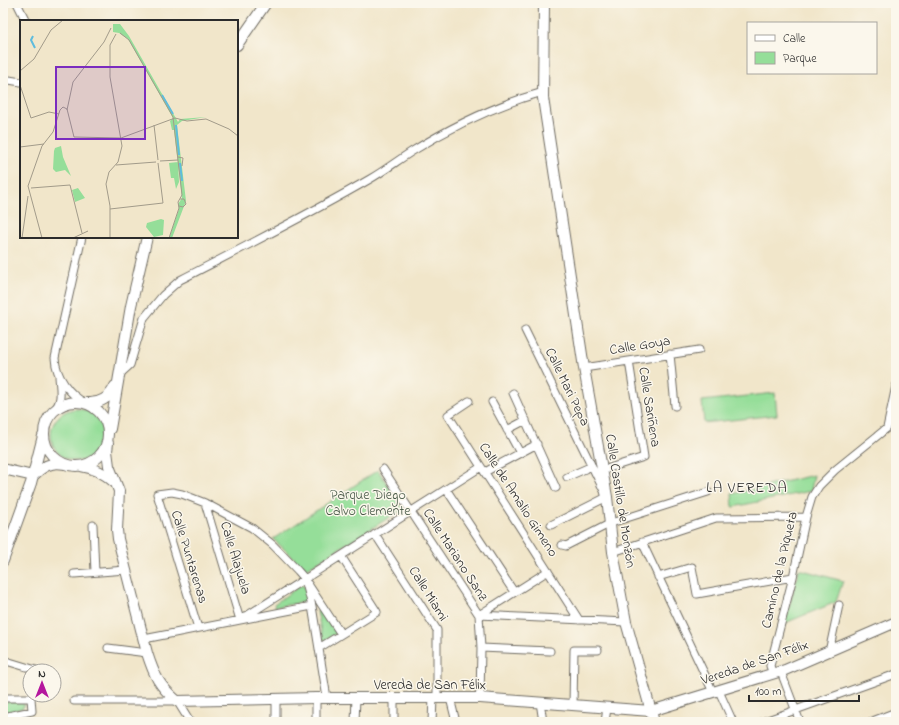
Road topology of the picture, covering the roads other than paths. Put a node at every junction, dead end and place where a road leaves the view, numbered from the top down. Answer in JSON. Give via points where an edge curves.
{"nodes":[{"id":1,"x":17,"y":3,"type":"edge"},
{"id":2,"x":266,"y":3,"type":"edge"},
{"id":3,"x":544,"y":3,"type":"edge"},
{"id":4,"x":26,"y":20,"type":"edge"},
{"id":5,"x":238,"y":44,"type":"edge"},
{"id":6,"x":3,"y":79,"type":"edge"},
{"id":7,"x":20,"y":82,"type":"edge"},
{"id":8,"x":543,"y":92,"type":"junction"},
{"id":9,"x":82,"y":238,"type":"edge"},
{"id":10,"x":146,"y":238,"type":"edge"},
{"id":11,"x":525,"y":330,"type":"dead end"},
{"id":12,"x":699,"y":350,"type":"dead end"},
{"id":13,"x":670,"y":354,"type":"junction"},
{"id":14,"x":629,"y":361,"type":"junction"},
{"id":15,"x":584,"y":368,"type":"junction"},
{"id":16,"x":59,"y":373,"type":"junction"},
{"id":17,"x":117,"y":380,"type":"junction"},
{"id":18,"x":896,"y":386,"type":"edge"},
{"id":19,"x":513,"y":393,"type":"dead end"},
{"id":20,"x":469,"y":401,"type":"dead end"},
{"id":21,"x":492,"y":402,"type":"dead end"},
{"id":22,"x":84,"y":403,"type":"junction"},
{"id":23,"x":675,"y":406,"type":"dead end"},
{"id":24,"x":53,"y":411,"type":"junction"},
{"id":25,"x":526,"y":420,"type":"junction"},
{"id":26,"x":507,"y":430,"type":"junction"},
{"id":27,"x":44,"y":434,"type":"junction"},
{"id":28,"x":108,"y":439,"type":"junction"},
{"id":29,"x":537,"y":444,"type":"junction"},
{"id":30,"x":520,"y":453,"type":"junction"},
{"id":31,"x":64,"y":464,"type":"junction"},
{"id":32,"x":78,"y":466,"type":"junction"},
{"id":33,"x":592,"y":466,"type":"junction"},
{"id":34,"x":3,"y":469,"type":"edge"},
{"id":35,"x":383,"y":469,"type":"dead end"},
{"id":36,"x":483,"y":470,"type":"junction"},
{"id":37,"x":603,"y":470,"type":"junction"},
{"id":38,"x":33,"y":476,"type":"junction"},
{"id":39,"x":567,"y":477,"type":"dead end"},
{"id":40,"x":117,"y":485,"type":"junction"},
{"id":41,"x":556,"y":488,"type":"dead end"},
{"id":42,"x":446,"y":489,"type":"junction"},
{"id":43,"x":708,"y":492,"type":"dead end"},
{"id":44,"x":607,"y":497,"type":"junction"},
{"id":45,"x":205,"y":503,"type":"junction"},
{"id":46,"x":410,"y":512,"type":"junction"},
{"id":47,"x":806,"y":517,"type":"junction"},
{"id":48,"x":611,"y":523,"type":"junction"},
{"id":49,"x":551,"y":525,"type":"dead end"},
{"id":50,"x":93,"y":526,"type":"dead end"},
{"id":51,"x":375,"y":534,"type":"junction"},
{"id":52,"x":642,"y":542,"type":"junction"},
{"id":53,"x":562,"y":545,"type":"dead end"},
{"id":54,"x":613,"y":552,"type":"junction"},
{"id":55,"x":341,"y":556,"type":"junction"},
{"id":56,"x":3,"y":560,"type":"edge"},
{"id":57,"x":126,"y":570,"type":"junction"},
{"id":58,"x":548,"y":571,"type":"junction"},
{"id":59,"x":95,"y":572,"type":"junction"},
{"id":60,"x":74,"y":574,"type":"dead end"},
{"id":61,"x":658,"y":577,"type":"junction"},
{"id":62,"x":793,"y":577,"type":"junction"},
{"id":63,"x":305,"y":579,"type":"junction"},
{"id":64,"x":514,"y":592,"type":"junction"},
{"id":65,"x":839,"y":605,"type":"dead end"},
{"id":66,"x":312,"y":606,"type":"junction"},
{"id":67,"x":479,"y":615,"type":"junction"},
{"id":68,"x":240,"y":620,"type":"junction"},
{"id":69,"x":579,"y":620,"type":"junction"},
{"id":70,"x":626,"y":622,"type":"junction"},
{"id":71,"x":896,"y":622,"type":"edge"},
{"id":72,"x":198,"y":628,"type":"junction"},
{"id":73,"x":341,"y":634,"type":"junction"},
{"id":74,"x":144,"y":639,"type":"junction"},
{"id":75,"x":108,"y":648,"type":"dead end"},
{"id":76,"x":319,"y":648,"type":"junction"},
{"id":77,"x":481,"y":648,"type":"junction"},
{"id":78,"x":598,"y":650,"type":"dead end"},
{"id":79,"x":550,"y":651,"type":"dead end"},
{"id":80,"x":829,"y":652,"type":"junction"},
{"id":81,"x":147,"y":653,"type":"junction"},
{"id":82,"x":3,"y":660,"type":"edge"},
{"id":83,"x":22,"y":666,"type":"edge"},
{"id":84,"x":777,"y":673,"type":"junction"},
{"id":85,"x":896,"y":674,"type":"edge"},
{"id":86,"x":716,"y":691,"type":"junction"},
{"id":87,"x":3,"y":698,"type":"edge"},
{"id":88,"x":322,"y":698,"type":"junction"},
{"id":89,"x":356,"y":698,"type":"junction"},
{"id":90,"x":394,"y":698,"type":"junction"},
{"id":91,"x":435,"y":698,"type":"junction"},
{"id":92,"x":450,"y":698,"type":"junction"},
{"id":93,"x":480,"y":698,"type":"junction"},
{"id":94,"x":276,"y":699,"type":"junction"},
{"id":95,"x":74,"y":701,"type":"dead end"},
{"id":96,"x":177,"y":701,"type":"junction"},
{"id":97,"x":540,"y":702,"type":"junction"},
{"id":98,"x":573,"y":705,"type":"junction"},
{"id":99,"x":607,"y":708,"type":"junction"},
{"id":100,"x":795,"y":710,"type":"junction"},
{"id":101,"x":651,"y":711,"type":"junction"},
{"id":102,"x":896,"y":712,"type":"edge"},
{"id":103,"x":3,"y":717,"type":"edge"},
{"id":104,"x":190,"y":722,"type":"edge"},
{"id":105,"x":276,"y":722,"type":"edge"},
{"id":106,"x":316,"y":722,"type":"edge"},
{"id":107,"x":355,"y":722,"type":"edge"},
{"id":108,"x":394,"y":722,"type":"edge"},
{"id":109,"x":432,"y":722,"type":"edge"},
{"id":110,"x":456,"y":722,"type":"edge"},
{"id":111,"x":543,"y":722,"type":"edge"},
{"id":112,"x":605,"y":722,"type":"edge"},
{"id":113,"x":654,"y":722,"type":"edge"},
{"id":114,"x":733,"y":722,"type":"edge"},
{"id":115,"x":762,"y":722,"type":"edge"},
{"id":116,"x":800,"y":722,"type":"edge"},
{"id":117,"x":870,"y":722,"type":"edge"}],
"edges":[{"from":1,"to":4,"type":"street"},
{"from":2,"to":5,"type":"main road"},
{"from":3,"to":8,"type":"main road","name":"Calle Castillo de Monzón"},
{"from":6,"to":7,"type":"street"},
{"from":8,"to":15,"type":"main road","name":"Calle Castillo de Monzón"},
{"from":8,"to":17,"type":"street","via":[[488,111],[448,130],[372,178],[180,280],[163,295],[144,318],[130,365]]},
{"from":9,"to":16,"type":"street","via":[[55,358]]},
{"from":10,"to":17,"type":"main road"},
{"from":11,"to":33,"type":"street","name":"Calle Mari Pepa"},
{"from":12,"to":13,"type":"street","name":"Calle Goya"},
{"from":13,"to":14,"type":"street","name":"Calle Goya"},
{"from":13,"to":23,"type":"street"},
{"from":14,"to":15,"type":"street","name":"Calle Goya"},
{"from":14,"to":37,"type":"street","name":"Calle Sariñena","via":[[644,457]]},
{"from":15,"to":37,"type":"main road","name":"Calle Castillo de Monzón"},
{"from":16,"to":22,"type":"street","via":[[74,397]]},
{"from":16,"to":24,"type":"street","via":[[60,399]]},
{"from":17,"to":22,"type":"main road","via":[[112,392],[101,401]]},
{"from":17,"to":28,"type":"main road"},
{"from":18,"to":47,"type":"street","name":"Camino de la Piqueta","via":[[887,428],[819,486],[812,497]]},
{"from":19,"to":25,"type":"street"},
{"from":20,"to":36,"type":"street","name":"Calle de Amalio Gimeno","via":[[448,415]]},
{"from":21,"to":26,"type":"street"},
{"from":22,"to":24,"type":"main road","via":[[69,402]]},
{"from":22,"to":28,"type":"main road","via":[[102,414],[106,422]]},
{"from":24,"to":27,"type":"main road","via":[[47,419]]},
{"from":25,"to":26,"type":"street"},
{"from":25,"to":29,"type":"street"},
{"from":26,"to":30,"type":"street"},
{"from":27,"to":31,"type":"main road","via":[[49,452]]},
{"from":27,"to":38,"type":"main road"},
{"from":28,"to":32,"type":"main road","via":[[101,455],[95,461]]},
{"from":28,"to":40,"type":"main road","via":[[108,461]]},
{"from":29,"to":30,"type":"street"},
{"from":29,"to":41,"type":"street"},
{"from":30,"to":36,"type":"street"},
{"from":31,"to":32,"type":"main road"},
{"from":31,"to":38,"type":"main road","via":[[46,465]]},
{"from":32,"to":40,"type":"main road","via":[[102,472]]},
{"from":33,"to":39,"type":"street"},
{"from":33,"to":44,"type":"street","name":"Calle Mari Pepa"},
{"from":34,"to":38,"type":"main road"},
{"from":35,"to":46,"type":"street","name":"Calle Mariano Sanz"},
{"from":36,"to":42,"type":"street"},
{"from":36,"to":58,"type":"street","name":"Calle de Amalio Gimeno"},
{"from":37,"to":44,"type":"main road","name":"Calle Castillo de Monzón"},
{"from":38,"to":56,"type":"main road"},
{"from":40,"to":57,"type":"main road","via":[[120,493],[118,539]]},
{"from":42,"to":46,"type":"street"},
{"from":42,"to":64,"type":"street"},
{"from":43,"to":48,"type":"street"},
{"from":44,"to":48,"type":"main road","name":"Calle Castillo de Monzón"},
{"from":44,"to":49,"type":"street"},
{"from":45,"to":63,"type":"street","via":[[252,528],[273,545]]},
{"from":45,"to":68,"type":"street","name":"Calle Alajuela"},
{"from":45,"to":72,"type":"street","name":"Calle Puntarenas","via":[[172,492],[157,494]]},
{"from":46,"to":51,"type":"street"},
{"from":46,"to":67,"type":"street","name":"Calle Mariano Sanz"},
{"from":47,"to":52,"type":"street","via":[[716,518]]},
{"from":47,"to":62,"type":"street","name":"Camino de la Piqueta"},
{"from":48,"to":53,"type":"street","via":[[566,546]]},
{"from":48,"to":54,"type":"main road","name":"Calle Castillo de Monzón"},
{"from":50,"to":59,"type":"street"},
{"from":51,"to":55,"type":"street"},
{"from":51,"to":91,"type":"street","name":"Calle Miami","via":[[437,630]]},
{"from":52,"to":54,"type":"street"},
{"from":52,"to":61,"type":"street"},
{"from":54,"to":70,"type":"main road","name":"Calle Castillo de Monzón"},
{"from":55,"to":63,"type":"street"},
{"from":55,"to":73,"type":"street","via":[[377,612]]},
{"from":57,"to":59,"type":"street"},
{"from":57,"to":74,"type":"main road"},
{"from":58,"to":64,"type":"street"},
{"from":58,"to":69,"type":"street","name":"Calle de Amalio Gimeno"},
{"from":59,"to":60,"type":"street"},
{"from":61,"to":62,"type":"street","via":[[692,567],[697,594]]},
{"from":61,"to":86,"type":"street"},
{"from":62,"to":84,"type":"street","name":"Camino de la Piqueta","via":[[770,666]]},
{"from":63,"to":66,"type":"street"},
{"from":63,"to":68,"type":"street"},
{"from":63,"to":73,"type":"street"},
{"from":64,"to":67,"type":"street"},
{"from":65,"to":80,"type":"street"},
{"from":66,"to":68,"type":"street"},
{"from":66,"to":76,"type":"street"},
{"from":67,"to":69,"type":"street"},
{"from":67,"to":77,"type":"street"},
{"from":68,"to":72,"type":"street"},
{"from":69,"to":70,"type":"street"},
{"from":70,"to":101,"type":"main road","name":"Calle Castillo de Monzón"},
{"from":71,"to":80,"type":"main road","name":"Vereda de San Félix"},
{"from":72,"to":74,"type":"street"},
{"from":73,"to":76,"type":"street"},
{"from":74,"to":81,"type":"main road"},
{"from":75,"to":81,"type":"street"},
{"from":76,"to":88,"type":"street"},
{"from":77,"to":79,"type":"street"},
{"from":77,"to":93,"type":"street"},
{"from":78,"to":98,"type":"street","via":[[574,650]]},
{"from":80,"to":84,"type":"main road","name":"Vereda de San Félix"},
{"from":81,"to":96,"type":"main road","via":[[157,681]]},
{"from":82,"to":83,"type":"street"},
{"from":84,"to":86,"type":"main road","name":"Vereda de San Félix"},
{"from":84,"to":100,"type":"street","name":"Camino de la Piqueta"},
{"from":85,"to":100,"type":"street"},
{"from":86,"to":101,"type":"main road","name":"Vereda de San Félix"},
{"from":86,"to":114,"type":"street"},
{"from":87,"to":103,"type":"street","via":[[31,698],[32,711]]},
{"from":88,"to":89,"type":"main road","name":"Vereda de San Félix"},
{"from":88,"to":94,"type":"main road","name":"Vereda de San Félix"},
{"from":88,"to":106,"type":"street"},
{"from":89,"to":90,"type":"main road","name":"Vereda de San Félix"},
{"from":89,"to":107,"type":"street"},
{"from":90,"to":91,"type":"main road","name":"Vereda de San Félix"},
{"from":90,"to":108,"type":"street"},
{"from":91,"to":92,"type":"main road","name":"Vereda de San Félix"},
{"from":91,"to":109,"type":"street","name":"Calle Miami"},
{"from":92,"to":93,"type":"main road","name":"Vereda de San Félix"},
{"from":92,"to":110,"type":"street"},
{"from":93,"to":97,"type":"main road","name":"Vereda de San Félix"},
{"from":94,"to":96,"type":"main road","name":"Vereda de San Félix"},
{"from":94,"to":105,"type":"street"},
{"from":95,"to":96,"type":"street"},
{"from":96,"to":104,"type":"street"},
{"from":97,"to":98,"type":"main road","name":"Vereda de San Félix"},
{"from":97,"to":111,"type":"street"},
{"from":98,"to":99,"type":"main road","name":"Vereda de San Félix"},
{"from":99,"to":101,"type":"main road","name":"Vereda de San Félix"},
{"from":99,"to":112,"type":"street"},
{"from":100,"to":115,"type":"street"},
{"from":100,"to":116,"type":"street","name":"Camino de la Piqueta"},
{"from":101,"to":113,"type":"main road","name":"Calle Castillo de Monzón"},
{"from":102,"to":117,"type":"street"}]}
